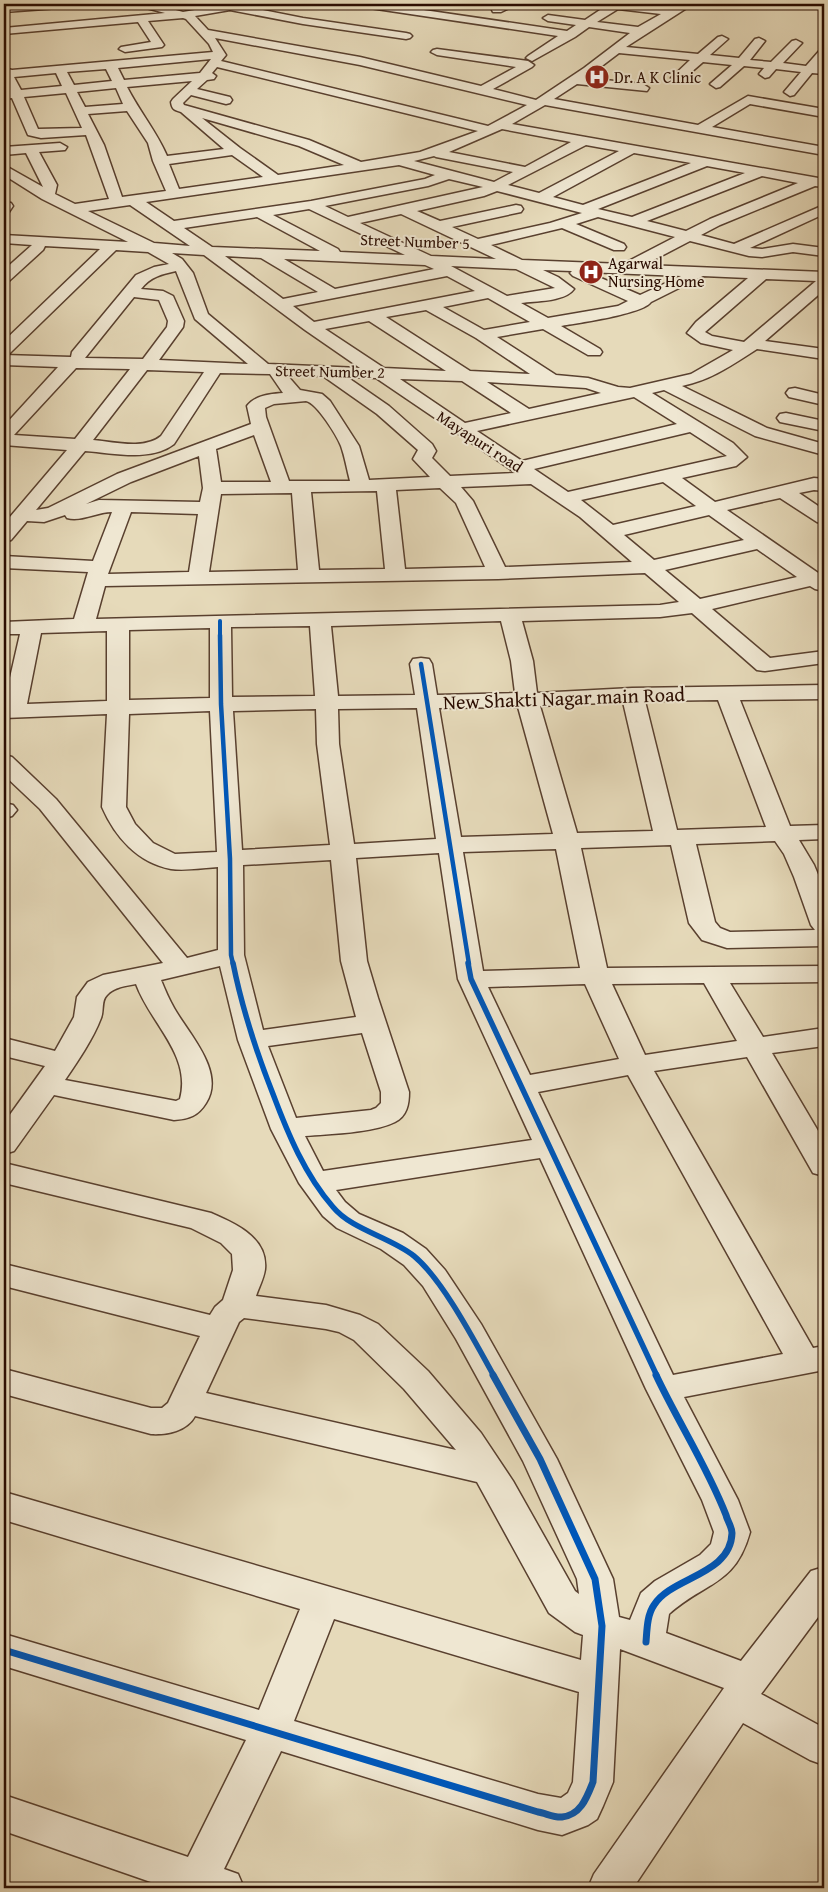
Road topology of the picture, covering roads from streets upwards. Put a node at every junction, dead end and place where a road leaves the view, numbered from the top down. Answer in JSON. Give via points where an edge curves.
{"nodes":[{"id":1,"x":72,"y":4,"type":"edge"},
{"id":2,"x":165,"y":4,"type":"edge"},
{"id":3,"x":248,"y":4,"type":"edge"},
{"id":4,"x":363,"y":4,"type":"edge"},
{"id":5,"x":512,"y":4,"type":"edge"},
{"id":6,"x":688,"y":4,"type":"edge"},
{"id":7,"x":34,"y":5,"type":"edge"},
{"id":8,"x":146,"y":5,"type":"edge"},
{"id":9,"x":616,"y":5,"type":"edge"},
{"id":10,"x":230,"y":7,"type":"junction"},
{"id":11,"x":560,"y":7,"type":"dead end"},
{"id":12,"x":4,"y":9,"type":"edge"},
{"id":13,"x":113,"y":10,"type":"dead end"},
{"id":14,"x":81,"y":12,"type":"dead end"},
{"id":15,"x":674,"y":12,"type":"junction"},
{"id":16,"x":188,"y":14,"type":"junction"},
{"id":17,"x":522,"y":14,"type":"dead end"},
{"id":18,"x":602,"y":14,"type":"junction"},
{"id":19,"x":445,"y":17,"type":"junction"},
{"id":20,"x":4,"y":18,"type":"edge"},
{"id":21,"x":219,"y":19,"type":"dead end"},
{"id":22,"x":127,"y":20,"type":"junction"},
{"id":23,"x":657,"y":21,"type":"junction"},
{"id":24,"x":588,"y":23,"type":"junction"},
{"id":25,"x":490,"y":24,"type":"junction"},
{"id":26,"x":147,"y":27,"type":"junction"},
{"id":27,"x":528,"y":29,"type":"junction"},
{"id":28,"x":361,"y":30,"type":"junction"},
{"id":29,"x":4,"y":31,"type":"edge"},
{"id":30,"x":640,"y":31,"type":"junction"},
{"id":31,"x":202,"y":32,"type":"junction"},
{"id":32,"x":469,"y":33,"type":"dead end"},
{"id":33,"x":571,"y":35,"type":"junction"},
{"id":34,"x":133,"y":36,"type":"dead end"},
{"id":35,"x":406,"y":36,"type":"junction"},
{"id":36,"x":510,"y":38,"type":"dead end"},
{"id":37,"x":722,"y":39,"type":"dead end"},
{"id":38,"x":4,"y":40,"type":"edge"},
{"id":39,"x":455,"y":40,"type":"dead end"},
{"id":40,"x":759,"y":41,"type":"dead end"},
{"id":41,"x":796,"y":43,"type":"dead end"},
{"id":42,"x":391,"y":45,"type":"dead end"},
{"id":43,"x":617,"y":49,"type":"junction"},
{"id":44,"x":111,"y":50,"type":"dead end"},
{"id":45,"x":233,"y":51,"type":"dead end"},
{"id":46,"x":437,"y":52,"type":"junction"},
{"id":47,"x":824,"y":52,"type":"edge"},
{"id":48,"x":375,"y":53,"type":"dead end"},
{"id":49,"x":323,"y":54,"type":"junction"},
{"id":50,"x":660,"y":54,"type":"junction"},
{"id":51,"x":218,"y":56,"type":"junction"},
{"id":52,"x":532,"y":58,"type":"dead end"},
{"id":53,"x":699,"y":58,"type":"junction"},
{"id":54,"x":360,"y":61,"type":"junction"},
{"id":55,"x":647,"y":63,"type":"dead end"},
{"id":56,"x":741,"y":63,"type":"junction"},
{"id":57,"x":111,"y":65,"type":"junction"},
{"id":58,"x":772,"y":66,"type":"junction"},
{"id":59,"x":60,"y":70,"type":"junction"},
{"id":60,"x":809,"y":70,"type":"junction"},
{"id":61,"x":824,"y":71,"type":"edge"},
{"id":62,"x":7,"y":72,"type":"edge"},
{"id":63,"x":245,"y":72,"type":"junction"},
{"id":64,"x":402,"y":72,"type":"junction"},
{"id":65,"x":204,"y":76,"type":"junction"},
{"id":66,"x":677,"y":78,"type":"dead end"},
{"id":67,"x":222,"y":80,"type":"dead end"},
{"id":68,"x":575,"y":80,"type":"junction"},
{"id":69,"x":119,"y":83,"type":"junction"},
{"id":70,"x":716,"y":84,"type":"dead end"},
{"id":71,"x":754,"y":86,"type":"dead end"},
{"id":72,"x":69,"y":88,"type":"junction"},
{"id":73,"x":643,"y":88,"type":"dead end"},
{"id":74,"x":188,"y":90,"type":"junction"},
{"id":75,"x":483,"y":90,"type":"junction"},
{"id":76,"x":790,"y":92,"type":"dead end"},
{"id":77,"x":10,"y":94,"type":"edge"},
{"id":78,"x":226,"y":100,"type":"dead end"},
{"id":79,"x":816,"y":100,"type":"dead end"},
{"id":80,"x":541,"y":102,"type":"junction"},
{"id":81,"x":131,"y":107,"type":"junction"},
{"id":82,"x":804,"y":109,"type":"junction"},
{"id":83,"x":185,"y":110,"type":"junction"},
{"id":84,"x":80,"y":112,"type":"junction"},
{"id":85,"x":497,"y":112,"type":"dead end"},
{"id":86,"x":606,"y":113,"type":"junction"},
{"id":87,"x":824,"y":113,"type":"edge"},
{"id":88,"x":516,"y":116,"type":"junction"},
{"id":89,"x":787,"y":119,"type":"dead end"},
{"id":90,"x":580,"y":122,"type":"junction"},
{"id":91,"x":494,"y":128,"type":"junction"},
{"id":92,"x":770,"y":128,"type":"dead end"},
{"id":93,"x":700,"y":129,"type":"junction"},
{"id":94,"x":90,"y":131,"type":"junction"},
{"id":95,"x":551,"y":134,"type":"junction"},
{"id":96,"x":824,"y":137,"type":"edge"},
{"id":97,"x":754,"y":138,"type":"junction"},
{"id":98,"x":582,"y":140,"type":"junction"},
{"id":99,"x":97,"y":145,"type":"junction"},
{"id":100,"x":807,"y":148,"type":"junction"},
{"id":101,"x":29,"y":149,"type":"junction"},
{"id":102,"x":632,"y":149,"type":"junction"},
{"id":103,"x":824,"y":150,"type":"edge"},
{"id":104,"x":4,"y":151,"type":"edge"},
{"id":105,"x":235,"y":151,"type":"junction"},
{"id":106,"x":436,"y":153,"type":"junction"},
{"id":107,"x":793,"y":157,"type":"junction"},
{"id":108,"x":160,"y":161,"type":"junction"},
{"id":109,"x":397,"y":161,"type":"junction"},
{"id":110,"x":707,"y":162,"type":"junction"},
{"id":111,"x":824,"y":163,"type":"edge"},
{"id":112,"x":360,"y":167,"type":"junction"},
{"id":113,"x":4,"y":169,"type":"edge"},
{"id":114,"x":527,"y":171,"type":"junction"},
{"id":115,"x":762,"y":171,"type":"junction"},
{"id":116,"x":449,"y":174,"type":"junction"},
{"id":117,"x":274,"y":179,"type":"junction"},
{"id":118,"x":819,"y":182,"type":"edge"},
{"id":119,"x":26,"y":184,"type":"junction"},
{"id":120,"x":495,"y":187,"type":"junction"},
{"id":121,"x":8,"y":188,"type":"dead end"},
{"id":122,"x":174,"y":194,"type":"junction"},
{"id":123,"x":47,"y":196,"type":"junction"},
{"id":124,"x":356,"y":196,"type":"junction"},
{"id":125,"x":541,"y":198,"type":"junction"},
{"id":126,"x":125,"y":201,"type":"junction"},
{"id":127,"x":311,"y":206,"type":"junction"},
{"id":128,"x":824,"y":208,"type":"edge"},
{"id":129,"x":72,"y":209,"type":"junction"},
{"id":130,"x":516,"y":209,"type":"dead end"},
{"id":131,"x":396,"y":210,"type":"junction"},
{"id":132,"x":590,"y":211,"type":"junction"},
{"id":133,"x":261,"y":214,"type":"junction"},
{"id":134,"x":467,"y":220,"type":"junction"},
{"id":135,"x":348,"y":221,"type":"junction"},
{"id":136,"x":200,"y":222,"type":"junction"},
{"id":137,"x":633,"y":222,"type":"junction"},
{"id":138,"x":564,"y":224,"type":"junction"},
{"id":139,"x":170,"y":226,"type":"junction"},
{"id":140,"x":438,"y":226,"type":"junction"},
{"id":141,"x":218,"y":231,"type":"dead end"},
{"id":142,"x":685,"y":236,"type":"junction"},
{"id":143,"x":504,"y":237,"type":"junction"},
{"id":144,"x":4,"y":239,"type":"edge"},
{"id":145,"x":235,"y":240,"type":"dead end"},
{"id":146,"x":476,"y":244,"type":"junction"},
{"id":147,"x":4,"y":246,"type":"edge"},
{"id":148,"x":38,"y":247,"type":"junction"},
{"id":149,"x":110,"y":247,"type":"junction"},
{"id":150,"x":619,"y":247,"type":"dead end"},
{"id":151,"x":149,"y":248,"type":"junction"},
{"id":152,"x":820,"y":248,"type":"edge"},
{"id":153,"x":734,"y":249,"type":"junction"},
{"id":154,"x":208,"y":251,"type":"junction"},
{"id":155,"x":261,"y":253,"type":"junction"},
{"id":156,"x":340,"y":256,"type":"junction"},
{"id":157,"x":425,"y":259,"type":"junction"},
{"id":158,"x":516,"y":263,"type":"junction"},
{"id":159,"x":564,"y":265,"type":"junction"},
{"id":160,"x":180,"y":266,"type":"junction"},
{"id":161,"x":626,"y":269,"type":"junction"},
{"id":162,"x":448,"y":271,"type":"junction"},
{"id":163,"x":702,"y":271,"type":"junction"},
{"id":164,"x":764,"y":274,"type":"junction"},
{"id":165,"x":824,"y":277,"type":"edge"},
{"id":166,"x":4,"y":278,"type":"edge"},
{"id":167,"x":824,"y":282,"type":"edge"},
{"id":168,"x":392,"y":283,"type":"junction"},
{"id":169,"x":131,"y":292,"type":"junction"},
{"id":170,"x":490,"y":293,"type":"junction"},
{"id":171,"x":333,"y":294,"type":"junction"},
{"id":172,"x":554,"y":294,"type":"junction"},
{"id":173,"x":505,"y":301,"type":"junction"},
{"id":174,"x":643,"y":302,"type":"junction"},
{"id":175,"x":280,"y":304,"type":"junction"},
{"id":176,"x":429,"y":305,"type":"junction"},
{"id":177,"x":373,"y":316,"type":"junction"},
{"id":178,"x":594,"y":316,"type":"junction"},
{"id":179,"x":545,"y":323,"type":"junction"},
{"id":180,"x":311,"y":327,"type":"junction"},
{"id":181,"x":482,"y":335,"type":"junction"},
{"id":182,"x":748,"y":347,"type":"junction"},
{"id":183,"x":4,"y":351,"type":"edge"},
{"id":184,"x":594,"y":352,"type":"dead end"},
{"id":185,"x":824,"y":354,"type":"edge"},
{"id":186,"x":75,"y":359,"type":"junction"},
{"id":187,"x":4,"y":360,"type":"edge"},
{"id":188,"x":147,"y":362,"type":"junction"},
{"id":189,"x":268,"y":367,"type":"junction"},
{"id":190,"x":215,"y":368,"type":"junction"},
{"id":191,"x":325,"y":370,"type":"junction"},
{"id":192,"x":379,"y":372,"type":"junction"},
{"id":193,"x":468,"y":376,"type":"junction"},
{"id":194,"x":552,"y":380,"type":"junction"},
{"id":195,"x":660,"y":386,"type":"junction"},
{"id":196,"x":630,"y":392,"type":"junction"},
{"id":197,"x":795,"y":393,"type":"dead end"},
{"id":198,"x":309,"y":396,"type":"junction"},
{"id":199,"x":412,"y":396,"type":"junction"},
{"id":200,"x":824,"y":400,"type":"edge"},
{"id":201,"x":376,"y":405,"type":"junction"},
{"id":202,"x":329,"y":413,"type":"junction"},
{"id":203,"x":526,"y":415,"type":"junction"},
{"id":204,"x":786,"y":418,"type":"dead end"},
{"id":205,"x":260,"y":426,"type":"junction"},
{"id":206,"x":691,"y":426,"type":"junction"},
{"id":207,"x":824,"y":426,"type":"edge"},
{"id":208,"x":463,"y":429,"type":"junction"},
{"id":209,"x":4,"y":438,"type":"edge"},
{"id":210,"x":80,"y":445,"type":"junction"},
{"id":211,"x":207,"y":448,"type":"junction"},
{"id":212,"x":824,"y":450,"type":"edge"},
{"id":213,"x":521,"y":467,"type":"junction"},
{"id":214,"x":666,"y":476,"type":"junction"},
{"id":215,"x":537,"y":478,"type":"junction"},
{"id":216,"x":445,"y":482,"type":"junction"},
{"id":217,"x":823,"y":484,"type":"edge"},
{"id":218,"x":386,"y":485,"type":"junction"},
{"id":219,"x":292,"y":486,"type":"junction"},
{"id":220,"x":361,"y":486,"type":"junction"},
{"id":221,"x":212,"y":488,"type":"junction"},
{"id":222,"x":784,"y":492,"type":"junction"},
{"id":223,"x":565,"y":498,"type":"junction"},
{"id":224,"x":124,"y":506,"type":"junction"},
{"id":225,"x":209,"y":508,"type":"junction"},
{"id":226,"x":714,"y":509,"type":"junction"},
{"id":227,"x":29,"y":515,"type":"junction"},
{"id":228,"x":824,"y":518,"type":"edge"},
{"id":229,"x":610,"y":532,"type":"junction"},
{"id":230,"x":4,"y":536,"type":"edge"},
{"id":231,"x":760,"y":542,"type":"junction"},
{"id":232,"x":4,"y":562,"type":"edge"},
{"id":233,"x":651,"y":567,"type":"junction"},
{"id":234,"x":98,"y":573,"type":"junction"},
{"id":235,"x":498,"y":573,"type":"junction"},
{"id":236,"x":396,"y":574,"type":"junction"},
{"id":237,"x":309,"y":576,"type":"junction"},
{"id":238,"x":198,"y":578,"type":"junction"},
{"id":239,"x":819,"y":583,"type":"edge"},
{"id":240,"x":697,"y":606,"type":"junction"},
{"id":241,"x":510,"y":614,"type":"junction"},
{"id":242,"x":320,"y":620,"type":"junction"},
{"id":243,"x":220,"y":621,"type":"junction"},
{"id":244,"x":118,"y":625,"type":"junction"},
{"id":245,"x":83,"y":626,"type":"junction"},
{"id":246,"x":4,"y":628,"type":"edge"},
{"id":247,"x":32,"y":628,"type":"junction"},
{"id":248,"x":824,"y":657,"type":"edge"},
{"id":249,"x":421,"y":664,"type":"dead end"},
{"id":250,"x":765,"y":665,"type":"junction"},
{"id":251,"x":787,"y":692,"type":"junction"},
{"id":252,"x":824,"y":692,"type":"edge"},
{"id":253,"x":727,"y":694,"type":"junction"},
{"id":254,"x":632,"y":695,"type":"junction"},
{"id":255,"x":527,"y":700,"type":"junction"},
{"id":256,"x":427,"y":701,"type":"junction"},
{"id":257,"x":327,"y":702,"type":"junction"},
{"id":258,"x":221,"y":704,"type":"junction"},
{"id":259,"x":118,"y":708,"type":"junction"},
{"id":260,"x":10,"y":710,"type":"edge"},
{"id":261,"x":4,"y":762,"type":"edge"},
{"id":262,"x":824,"y":832,"type":"edge"},
{"id":263,"x":781,"y":833,"type":"junction"},
{"id":264,"x":674,"y":837,"type":"junction"},
{"id":265,"x":567,"y":842,"type":"junction"},
{"id":266,"x":451,"y":845,"type":"junction"},
{"id":267,"x":343,"y":852,"type":"junction"},
{"id":268,"x":230,"y":859,"type":"junction"},
{"id":269,"x":824,"y":925,"type":"edge"},
{"id":270,"x":824,"y":938,"type":"edge"},
{"id":271,"x":231,"y":955,"type":"junction"},
{"id":272,"x":181,"y":968,"type":"junction"},
{"id":273,"x":146,"y":974,"type":"junction"},
{"id":274,"x":712,"y":974,"type":"junction"},
{"id":275,"x":824,"y":974,"type":"edge"},
{"id":276,"x":595,"y":976,"type":"junction"},
{"id":277,"x":471,"y":979,"type":"junction"},
{"id":278,"x":372,"y":1023,"type":"junction"},
{"id":279,"x":824,"y":1037,"type":"edge"},
{"id":280,"x":252,"y":1040,"type":"junction"},
{"id":281,"x":4,"y":1047,"type":"edge"},
{"id":282,"x":755,"y":1048,"type":"junction"},
{"id":283,"x":64,"y":1062,"type":"junction"},
{"id":284,"x":636,"y":1064,"type":"junction"},
{"id":285,"x":47,"y":1085,"type":"junction"},
{"id":286,"x":522,"y":1086,"type":"junction"},
{"id":287,"x":286,"y":1129,"type":"junction"},
{"id":288,"x":4,"y":1144,"type":"edge"},
{"id":289,"x":549,"y":1147,"type":"junction"},
{"id":290,"x":824,"y":1166,"type":"edge"},
{"id":291,"x":4,"y":1173,"type":"edge"},
{"id":292,"x":314,"y":1183,"type":"junction"},
{"id":293,"x":4,"y":1275,"type":"edge"},
{"id":294,"x":228,"y":1318,"type":"junction"},
{"id":295,"x":814,"y":1360,"type":"edge"},
{"id":296,"x":4,"y":1382,"type":"edge"},
{"id":297,"x":663,"y":1389,"type":"junction"},
{"id":298,"x":186,"y":1401,"type":"junction"},
{"id":299,"x":488,"y":1471,"type":"junction"},
{"id":300,"x":4,"y":1506,"type":"edge"},
{"id":301,"x":824,"y":1582,"type":"edge"},
{"id":302,"x":322,"y":1601,"type":"junction"},
{"id":303,"x":602,"y":1626,"type":"junction"},
{"id":304,"x":646,"y":1642,"type":"junction"},
{"id":305,"x":4,"y":1650,"type":"edge"},
{"id":306,"x":598,"y":1681,"type":"junction"},
{"id":307,"x":742,"y":1690,"type":"junction"},
{"id":308,"x":270,"y":1732,"type":"junction"},
{"id":309,"x":824,"y":1748,"type":"edge"},
{"id":310,"x":4,"y":1813,"type":"edge"},
{"id":311,"x":205,"y":1885,"type":"edge"},
{"id":312,"x":609,"y":1888,"type":"edge"}],
"edges":[{"from":1,"to":7,"type":"street"},
{"from":2,"to":8,"type":"street"},
{"from":3,"to":10,"type":"street"},
{"from":4,"to":19,"type":"street"},
{"from":5,"to":17,"type":"street","via":[[492,9]]},
{"from":6,"to":15,"type":"street"},
{"from":7,"to":12,"type":"street"},
{"from":8,"to":16,"type":"street"},
{"from":9,"to":15,"type":"street"},
{"from":9,"to":18,"type":"street"},
{"from":10,"to":16,"type":"street"},
{"from":10,"to":28,"type":"street"},
{"from":11,"to":24,"type":"street","via":[[538,17]]},
{"from":13,"to":22,"type":"street"},
{"from":14,"to":20,"type":"street"},
{"from":15,"to":23,"type":"street"},
{"from":16,"to":21,"type":"street"},
{"from":16,"to":26,"type":"street"},
{"from":16,"to":31,"type":"street"},
{"from":18,"to":23,"type":"street"},
{"from":18,"to":24,"type":"street"},
{"from":19,"to":25,"type":"street"},
{"from":19,"to":35,"type":"street"},
{"from":22,"to":26,"type":"street"},
{"from":22,"to":29,"type":"street"},
{"from":23,"to":30,"type":"street"},
{"from":24,"to":30,"type":"street"},
{"from":24,"to":33,"type":"street"},
{"from":25,"to":27,"type":"street"},
{"from":25,"to":32,"type":"street"},
{"from":26,"to":34,"type":"street"},
{"from":26,"to":38,"type":"street"},
{"from":26,"to":44,"type":"street","via":[[158,44],[156,46]]},
{"from":27,"to":33,"type":"street"},
{"from":27,"to":36,"type":"street"},
{"from":28,"to":35,"type":"street"},
{"from":28,"to":49,"type":"street"},
{"from":30,"to":43,"type":"street"},
{"from":31,"to":49,"type":"street"},
{"from":31,"to":51,"type":"street","via":[[214,44]]},
{"from":33,"to":52,"type":"street"},
{"from":35,"to":42,"type":"street"},
{"from":37,"to":53,"type":"street"},
{"from":39,"to":46,"type":"street"},
{"from":40,"to":56,"type":"street"},
{"from":41,"to":58,"type":"street"},
{"from":43,"to":50,"type":"street"},
{"from":43,"to":68,"type":"street"},
{"from":45,"to":51,"type":"street"},
{"from":46,"to":64,"type":"street"},
{"from":46,"to":75,"type":"street","via":[[528,66]]},
{"from":47,"to":60,"type":"street"},
{"from":48,"to":54,"type":"street"},
{"from":49,"to":54,"type":"street"},
{"from":50,"to":53,"type":"street"},
{"from":50,"to":55,"type":"street"},
{"from":51,"to":57,"type":"street"},
{"from":51,"to":63,"type":"street"},
{"from":51,"to":65,"type":"street"},
{"from":53,"to":56,"type":"street"},
{"from":53,"to":66,"type":"street"},
{"from":54,"to":64,"type":"street"},
{"from":56,"to":58,"type":"street"},
{"from":56,"to":70,"type":"street"},
{"from":57,"to":59,"type":"street"},
{"from":57,"to":69,"type":"street"},
{"from":58,"to":60,"type":"street"},
{"from":58,"to":71,"type":"street"},
{"from":59,"to":62,"type":"street"},
{"from":59,"to":72,"type":"street"},
{"from":60,"to":61,"type":"street"},
{"from":60,"to":76,"type":"street"},
{"from":62,"to":77,"type":"street"},
{"from":63,"to":65,"type":"street"},
{"from":63,"to":91,"type":"street"},
{"from":64,"to":75,"type":"street"},
{"from":65,"to":67,"type":"street"},
{"from":65,"to":69,"type":"street"},
{"from":65,"to":74,"type":"street"},
{"from":68,"to":73,"type":"street"},
{"from":68,"to":80,"type":"street"},
{"from":69,"to":72,"type":"street"},
{"from":69,"to":81,"type":"street"},
{"from":72,"to":77,"type":"street"},
{"from":72,"to":84,"type":"street"},
{"from":74,"to":78,"type":"street"},
{"from":74,"to":83,"type":"street","via":[[176,104]]},
{"from":75,"to":80,"type":"street"},
{"from":77,"to":94,"type":"street","via":[[25,109],[36,134]]},
{"from":79,"to":82,"type":"street"},
{"from":80,"to":86,"type":"street"},
{"from":80,"to":88,"type":"street"},
{"from":81,"to":84,"type":"street"},
{"from":81,"to":108,"type":"street","via":[[155,143]]},
{"from":82,"to":87,"type":"street"},
{"from":82,"to":89,"type":"street"},
{"from":82,"to":93,"type":"street","via":[[748,100]]},
{"from":83,"to":105,"type":"street"},
{"from":83,"to":112,"type":"street","via":[[304,143]]},
{"from":84,"to":94,"type":"street"},
{"from":85,"to":88,"type":"street"},
{"from":86,"to":90,"type":"street"},
{"from":86,"to":93,"type":"street"},
{"from":88,"to":91,"type":"street"},
{"from":90,"to":95,"type":"street"},
{"from":90,"to":107,"type":"street"},
{"from":91,"to":95,"type":"street"},
{"from":91,"to":106,"type":"street"},
{"from":92,"to":97,"type":"street"},
{"from":93,"to":97,"type":"street"},
{"from":94,"to":99,"type":"street"},
{"from":95,"to":98,"type":"street"},
{"from":96,"to":100,"type":"street"},
{"from":97,"to":100,"type":"street"},
{"from":98,"to":102,"type":"street"},
{"from":98,"to":114,"type":"street"},
{"from":99,"to":101,"type":"street"},
{"from":99,"to":126,"type":"street"},
{"from":100,"to":103,"type":"street"},
{"from":100,"to":107,"type":"street"},
{"from":101,"to":104,"type":"street"},
{"from":101,"to":123,"type":"street","via":[[50,185]]},
{"from":102,"to":110,"type":"street"},
{"from":102,"to":125,"type":"street"},
{"from":105,"to":108,"type":"street"},
{"from":105,"to":117,"type":"street"},
{"from":106,"to":109,"type":"street"},
{"from":106,"to":114,"type":"street"},
{"from":107,"to":111,"type":"street"},
{"from":108,"to":122,"type":"street"},
{"from":109,"to":112,"type":"street"},
{"from":109,"to":116,"type":"street"},
{"from":110,"to":115,"type":"street"},
{"from":110,"to":132,"type":"street"},
{"from":112,"to":117,"type":"street"},
{"from":113,"to":119,"type":"street"},
{"from":114,"to":120,"type":"street"},
{"from":115,"to":118,"type":"street"},
{"from":115,"to":137,"type":"street"},
{"from":116,"to":120,"type":"street"},
{"from":116,"to":124,"type":"street","via":[[428,182]]},
{"from":117,"to":122,"type":"street"},
{"from":118,"to":142,"type":"street","via":[[746,208]]},
{"from":119,"to":121,"type":"street"},
{"from":119,"to":123,"type":"street"},
{"from":120,"to":125,"type":"street"},
{"from":120,"to":131,"type":"street"},
{"from":122,"to":126,"type":"street"},
{"from":123,"to":129,"type":"street"},
{"from":124,"to":127,"type":"street"},
{"from":124,"to":131,"type":"street"},
{"from":125,"to":132,"type":"street"},
{"from":126,"to":129,"type":"street"},
{"from":126,"to":139,"type":"street","name":"Mayapuri road"},
{"from":127,"to":133,"type":"street"},
{"from":127,"to":135,"type":"street"},
{"from":128,"to":153,"type":"street"},
{"from":129,"to":151,"type":"street"},
{"from":130,"to":134,"type":"street"},
{"from":131,"to":135,"type":"street"},
{"from":131,"to":140,"type":"street"},
{"from":132,"to":137,"type":"street"},
{"from":132,"to":138,"type":"street"},
{"from":133,"to":136,"type":"street"},
{"from":133,"to":156,"type":"street"},
{"from":134,"to":140,"type":"street"},
{"from":134,"to":143,"type":"street"},
{"from":135,"to":157,"type":"street"},
{"from":136,"to":139,"type":"street"},
{"from":136,"to":141,"type":"street"},
{"from":137,"to":142,"type":"street"},
{"from":138,"to":143,"type":"street"},
{"from":138,"to":150,"type":"street"},
{"from":139,"to":154,"type":"street","name":"Mayapuri road"},
{"from":140,"to":146,"type":"street"},
{"from":142,"to":153,"type":"street"},
{"from":142,"to":161,"type":"street"},
{"from":143,"to":146,"type":"street"},
{"from":143,"to":159,"type":"street"},
{"from":144,"to":149,"type":"street"},
{"from":145,"to":155,"type":"street"},
{"from":146,"to":158,"type":"street"},
{"from":147,"to":148,"type":"street"},
{"from":148,"to":149,"type":"street"},
{"from":148,"to":166,"type":"street"},
{"from":149,"to":151,"type":"street","name":"Street Number 5"},
{"from":149,"to":183,"type":"street"},
{"from":151,"to":154,"type":"street","name":"Street Number 5"},
{"from":151,"to":160,"type":"street"},
{"from":152,"to":153,"type":"street","via":[[788,248],[755,254]]},
{"from":153,"to":163,"type":"street"},
{"from":154,"to":155,"type":"street","name":"Street Number 5"},
{"from":154,"to":175,"type":"street","name":"Mayapuri road"},
{"from":155,"to":156,"type":"street","name":"Street Number 5"},
{"from":155,"to":171,"type":"street"},
{"from":156,"to":157,"type":"street","name":"Street Number 5"},
{"from":156,"to":168,"type":"street"},
{"from":157,"to":158,"type":"street","name":"Street Number 5"},
{"from":157,"to":162,"type":"street"},
{"from":158,"to":159,"type":"street","name":"Street Number 5"},
{"from":158,"to":172,"type":"street","via":[[566,288]]},
{"from":159,"to":161,"type":"street","name":"Street Number 5"},
{"from":159,"to":174,"type":"street"},
{"from":160,"to":169,"type":"street","via":[[146,275]]},
{"from":160,"to":189,"type":"street","via":[[201,316]]},
{"from":161,"to":163,"type":"street","name":"Street Number 5"},
{"from":162,"to":168,"type":"street"},
{"from":162,"to":170,"type":"street"},
{"from":163,"to":164,"type":"street","name":"Street Number 5"},
{"from":163,"to":174,"type":"street"},
{"from":164,"to":165,"type":"street","name":"Street Number 5"},
{"from":164,"to":182,"type":"street","via":[[695,333],[708,340]]},
{"from":167,"to":182,"type":"street","name":"Street Number 2"},
{"from":168,"to":171,"type":"street"},
{"from":169,"to":186,"type":"street"},
{"from":169,"to":188,"type":"street","via":[[164,296],[175,317],[175,327]]},
{"from":170,"to":173,"type":"street"},
{"from":170,"to":176,"type":"street"},
{"from":171,"to":175,"type":"street"},
{"from":172,"to":173,"type":"street"},
{"from":172,"to":178,"type":"street"},
{"from":173,"to":179,"type":"street"},
{"from":174,"to":178,"type":"street"},
{"from":175,"to":180,"type":"street","name":"Mayapuri road"},
{"from":176,"to":177,"type":"street"},
{"from":176,"to":181,"type":"street"},
{"from":177,"to":180,"type":"street"},
{"from":177,"to":193,"type":"street"},
{"from":178,"to":179,"type":"street"},
{"from":179,"to":181,"type":"street"},
{"from":179,"to":184,"type":"street"},
{"from":180,"to":192,"type":"street","name":"Mayapuri road"},
{"from":181,"to":194,"type":"street"},
{"from":182,"to":185,"type":"street","via":[[764,344]]},
{"from":182,"to":195,"type":"street","name":"Street Number 2","via":[[712,371]]},
{"from":183,"to":186,"type":"street"},
{"from":186,"to":187,"type":"street","name":"Street Number 2"},
{"from":186,"to":188,"type":"street","name":"Street Number 2"},
{"from":186,"to":209,"type":"street"},
{"from":188,"to":189,"type":"street"},
{"from":188,"to":190,"type":"street","name":"Street Number 2"},
{"from":188,"to":210,"type":"street"},
{"from":189,"to":190,"type":"street","name":"Street Number 2"},
{"from":189,"to":191,"type":"street","name":"Street Number 2"},
{"from":189,"to":198,"type":"street","via":[[294,394]]},
{"from":190,"to":210,"type":"street","via":[[168,440],[160,446],[141,449]]},
{"from":191,"to":192,"type":"street","name":"Street Number 2"},
{"from":191,"to":201,"type":"street"},
{"from":192,"to":193,"type":"street","name":"Street Number 2"},
{"from":192,"to":199,"type":"street","name":"Mayapuri road"},
{"from":193,"to":194,"type":"street","name":"Street Number 2"},
{"from":193,"to":203,"type":"street"},
{"from":194,"to":196,"type":"street","name":"Street Number 2","via":[[588,383]]},
{"from":195,"to":196,"type":"street","name":"Street Number 2"},
{"from":195,"to":212,"type":"street","via":[[761,432]]},
{"from":196,"to":203,"type":"street"},
{"from":196,"to":206,"type":"street"},
{"from":197,"to":200,"type":"street"},
{"from":198,"to":202,"type":"street","via":[[321,401]]},
{"from":198,"to":205,"type":"street","via":[[258,404],[255,408]]},
{"from":199,"to":201,"type":"street"},
{"from":199,"to":208,"type":"street","name":"Mayapuri road"},
{"from":201,"to":202,"type":"street"},
{"from":201,"to":216,"type":"street","via":[[423,444],[427,451],[422,459]]},
{"from":202,"to":220,"type":"street","via":[[350,446]]},
{"from":203,"to":208,"type":"street"},
{"from":204,"to":207,"type":"street"},
{"from":205,"to":211,"type":"street"},
{"from":205,"to":219,"type":"street"},
{"from":206,"to":213,"type":"street"},
{"from":206,"to":214,"type":"street","via":[[738,457],[730,462]]},
{"from":208,"to":213,"type":"street","name":"Mayapuri road"},
{"from":209,"to":210,"type":"street"},
{"from":210,"to":227,"type":"street"},
{"from":211,"to":221,"type":"street"},
{"from":211,"to":227,"type":"street","via":[[133,474],[55,512]]},
{"from":213,"to":215,"type":"street","name":"Mayapuri road"},
{"from":214,"to":223,"type":"street"},
{"from":214,"to":226,"type":"street"},
{"from":215,"to":216,"type":"street"},
{"from":215,"to":223,"type":"street","name":"Mayapuri road"},
{"from":216,"to":218,"type":"street"},
{"from":216,"to":235,"type":"street","via":[[464,501]]},
{"from":217,"to":222,"type":"street"},
{"from":218,"to":220,"type":"street"},
{"from":218,"to":236,"type":"street"},
{"from":219,"to":220,"type":"street"},
{"from":219,"to":221,"type":"street"},
{"from":219,"to":237,"type":"street"},
{"from":221,"to":225,"type":"street"},
{"from":222,"to":226,"type":"street"},
{"from":222,"to":228,"type":"street"},
{"from":223,"to":229,"type":"street","name":"Mayapuri road"},
{"from":224,"to":225,"type":"street"},
{"from":224,"to":227,"type":"street","via":[[95,506],[56,519]]},
{"from":224,"to":234,"type":"street"},
{"from":225,"to":238,"type":"street"},
{"from":226,"to":229,"type":"street"},
{"from":226,"to":231,"type":"street"},
{"from":227,"to":230,"type":"street"},
{"from":229,"to":233,"type":"street","name":"Mayapuri road"},
{"from":231,"to":233,"type":"street"},
{"from":231,"to":239,"type":"street"},
{"from":232,"to":234,"type":"street"},
{"from":233,"to":235,"type":"street"},
{"from":233,"to":240,"type":"street","name":"Mayapuri road"},
{"from":234,"to":238,"type":"street"},
{"from":234,"to":245,"type":"street"},
{"from":235,"to":236,"type":"street"},
{"from":236,"to":237,"type":"street"},
{"from":237,"to":238,"type":"street"},
{"from":239,"to":240,"type":"street"},
{"from":240,"to":241,"type":"street","via":[[627,613]]},
{"from":240,"to":250,"type":"street","name":"Mayapuri road"},
{"from":241,"to":242,"type":"street"},
{"from":241,"to":255,"type":"street","via":[[522,661]]},
{"from":242,"to":243,"type":"street"},
{"from":242,"to":257,"type":"street"},
{"from":243,"to":244,"type":"street"},
{"from":243,"to":258,"type":"street"},
{"from":244,"to":245,"type":"street"},
{"from":244,"to":259,"type":"street"},
{"from":245,"to":247,"type":"street"},
{"from":246,"to":247,"type":"street"},
{"from":247,"to":260,"type":"street"},
{"from":248,"to":250,"type":"street"},
{"from":249,"to":256,"type":"street"},
{"from":250,"to":251,"type":"street","name":"Mayapuri road"},
{"from":251,"to":252,"type":"street","name":"New Shakti Nagar main Road"},
{"from":251,"to":253,"type":"street","name":"New Shakti Nagar main Road"},
{"from":253,"to":254,"type":"street","name":"New Shakti Nagar main Road"},
{"from":253,"to":263,"type":"street"},
{"from":254,"to":255,"type":"street","name":"New Shakti Nagar main Road"},
{"from":254,"to":264,"type":"street"},
{"from":255,"to":256,"type":"street","name":"New Shakti Nagar main Road"},
{"from":255,"to":265,"type":"street"},
{"from":256,"to":257,"type":"street","name":"New Shakti Nagar main Road"},
{"from":256,"to":266,"type":"street"},
{"from":257,"to":258,"type":"street","name":"New Shakti Nagar main Road"},
{"from":257,"to":267,"type":"street","via":[[328,744]]},
{"from":258,"to":259,"type":"street","name":"New Shakti Nagar main Road"},
{"from":258,"to":268,"type":"street"},
{"from":259,"to":260,"type":"street","name":"New Shakti Nagar main Road"},
{"from":259,"to":268,"type":"street","via":[[114,807],[124,827],[159,858],[173,862]]},
{"from":261,"to":272,"type":"street","via":[[48,804]]},
{"from":262,"to":263,"type":"street"},
{"from":263,"to":264,"type":"street"},
{"from":263,"to":269,"type":"street","via":[[800,859]]},
{"from":264,"to":265,"type":"street"},
{"from":264,"to":270,"type":"street","via":[[702,922],[711,934],[727,940]]},
{"from":265,"to":266,"type":"street"},
{"from":265,"to":276,"type":"street"},
{"from":266,"to":267,"type":"street"},
{"from":266,"to":277,"type":"street"},
{"from":267,"to":268,"type":"street"},
{"from":267,"to":278,"type":"street","via":[[354,961]]},
{"from":268,"to":271,"type":"street"},
{"from":271,"to":272,"type":"street"},
{"from":271,"to":280,"type":"street"},
{"from":272,"to":273,"type":"street"},
{"from":273,"to":283,"type":"street","via":[[112,981],[98,988],[91,997],[88,1017]]},
{"from":273,"to":285,"type":"street","via":[[156,1000],[191,1057],[197,1091],[189,1109],[174,1111]]},
{"from":274,"to":275,"type":"street"},
{"from":274,"to":276,"type":"street"},
{"from":274,"to":282,"type":"street"},
{"from":276,"to":277,"type":"street"},
{"from":276,"to":284,"type":"street"},
{"from":277,"to":286,"type":"street"},
{"from":278,"to":280,"type":"street"},
{"from":278,"to":287,"type":"street","via":[[395,1092],[395,1105],[386,1115],[373,1119]]},
{"from":279,"to":282,"type":"street"},
{"from":280,"to":287,"type":"street"},
{"from":281,"to":283,"type":"street"},
{"from":282,"to":284,"type":"street"},
{"from":282,"to":290,"type":"street"},
{"from":283,"to":285,"type":"street"},
{"from":284,"to":286,"type":"street"},
{"from":284,"to":295,"type":"street"},
{"from":285,"to":288,"type":"street"},
{"from":286,"to":289,"type":"street"},
{"from":287,"to":292,"type":"street"},
{"from":289,"to":292,"type":"street"},
{"from":289,"to":297,"type":"street"},
{"from":291,"to":294,"type":"street","via":[[200,1220],[232,1235],[247,1251],[249,1270]]},
{"from":292,"to":303,"type":"street","via":[[348,1221],[392,1241],[415,1257],[434,1278],[469,1332],[540,1459],[595,1579]]},
{"from":293,"to":294,"type":"street"},
{"from":294,"to":298,"type":"street"},
{"from":294,"to":299,"type":"street","via":[[248,1306],[326,1317],[366,1332],[428,1394],[469,1442]]},
{"from":295,"to":297,"type":"street"},
{"from":296,"to":298,"type":"street","via":[[151,1421],[165,1422],[176,1417]]},
{"from":297,"to":304,"type":"street","via":[[720,1500],[732,1532],[727,1550],[713,1566],[668,1592],[654,1604],[648,1616]]},
{"from":298,"to":299,"type":"street"},
{"from":299,"to":303,"type":"street","via":[[562,1602],[588,1621]]},
{"from":300,"to":302,"type":"street"},
{"from":301,"to":307,"type":"street"},
{"from":302,"to":306,"type":"street"},
{"from":302,"to":308,"type":"street"},
{"from":303,"to":304,"type":"street"},
{"from":303,"to":306,"type":"street"},
{"from":304,"to":307,"type":"street"},
{"from":305,"to":308,"type":"street"},
{"from":306,"to":308,"type":"street","via":[[593,1782],[583,1806],[562,1817]]},
{"from":307,"to":309,"type":"street"},
{"from":307,"to":312,"type":"street"},
{"from":308,"to":311,"type":"street"},
{"from":310,"to":311,"type":"street"}]}
